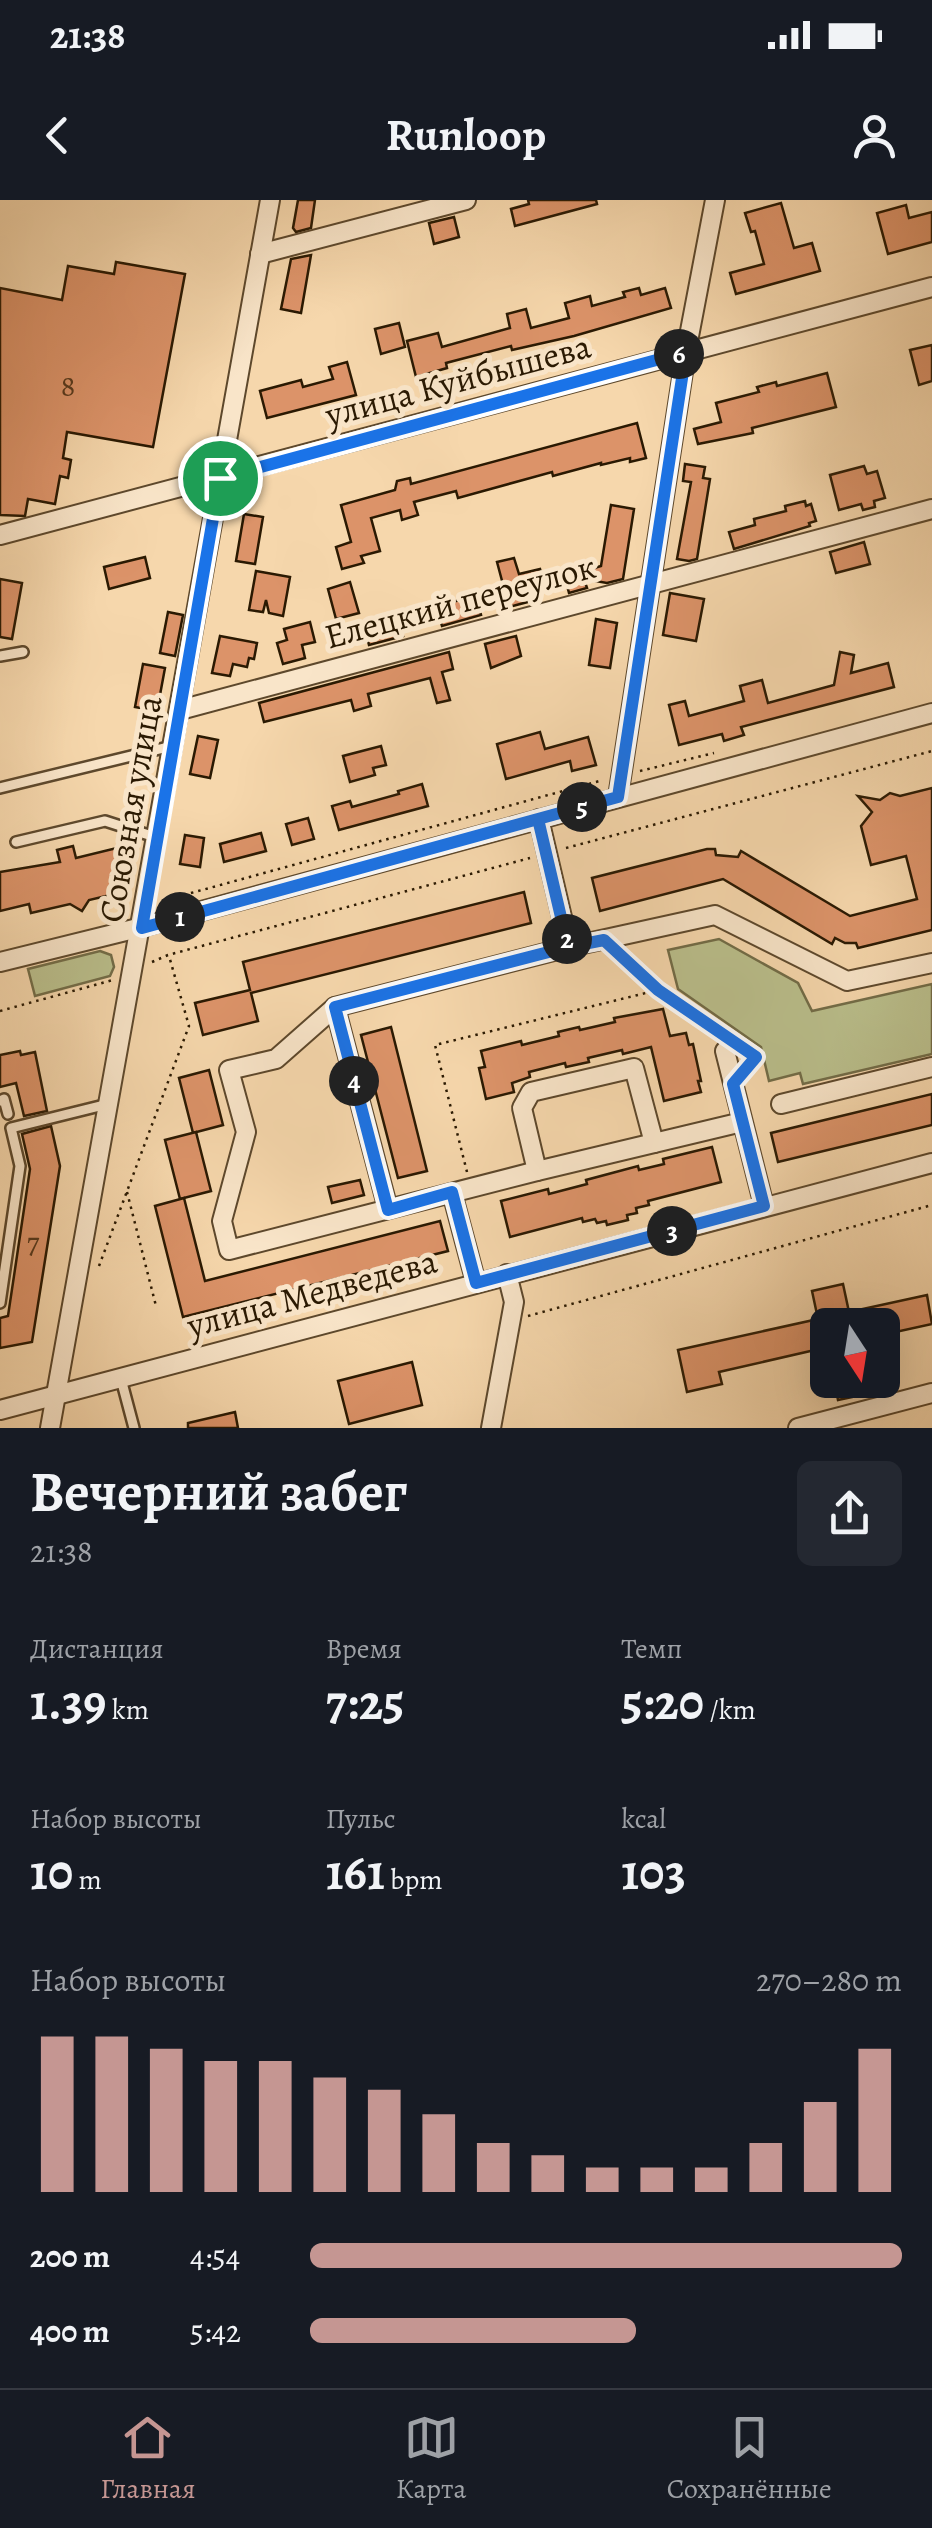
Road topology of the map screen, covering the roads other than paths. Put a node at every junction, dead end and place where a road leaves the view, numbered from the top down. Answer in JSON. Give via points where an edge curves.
{"nodes":[{"id":1,"x":270,"y":200,"type":"edge"},
{"id":2,"x":466,"y":200,"type":"edge"},
{"id":3,"x":715,"y":200,"type":"edge"},
{"id":4,"x":260,"y":254,"type":"junction"},
{"id":5,"x":932,"y":287,"type":"edge"},
{"id":6,"x":686,"y":352,"type":"junction"},
{"id":7,"x":220,"y":478,"type":"junction"},
{"id":8,"x":932,"y":509,"type":"edge"},
{"id":9,"x":0,"y":535,"type":"edge"},
{"id":10,"x":648,"y":585,"type":"junction"},
{"id":11,"x":23,"y":652,"type":"dead end"},
{"id":12,"x":0,"y":656,"type":"edge"},
{"id":13,"x":180,"y":710,"type":"junction"},
{"id":14,"x":932,"y":714,"type":"edge"},
{"id":15,"x":174,"y":746,"type":"junction"},
{"id":16,"x":0,"y":788,"type":"edge"},
{"id":17,"x":618,"y":797,"type":"junction"},
{"id":18,"x":538,"y":819,"type":"junction"},
{"id":19,"x":158,"y":838,"type":"junction"},
{"id":20,"x":16,"y":842,"type":"dead end"},
{"id":21,"x":142,"y":928,"type":"junction"},
{"id":22,"x":568,"y":947,"type":"junction"},
{"id":23,"x":0,"y":962,"type":"edge"},
{"id":24,"x":932,"y":963,"type":"edge"},
{"id":25,"x":335,"y":1007,"type":"junction"},
{"id":26,"x":730,"y":1044,"type":"road end"},
{"id":27,"x":932,"y":1067,"type":"edge"},
{"id":28,"x":0,"y":1100,"type":"edge"},
{"id":29,"x":108,"y":1104,"type":"junction"},
{"id":30,"x":782,"y":1104,"type":"dead end"},
{"id":31,"x":8,"y":1114,"type":"dead end"},
{"id":32,"x":742,"y":1122,"type":"junction"},
{"id":33,"x":654,"y":1143,"type":"junction"},
{"id":34,"x":932,"y":1164,"type":"edge"},
{"id":35,"x":537,"y":1171,"type":"junction"},
{"id":36,"x":452,"y":1192,"type":"junction"},
{"id":37,"x":764,"y":1206,"type":"junction"},
{"id":38,"x":388,"y":1210,"type":"junction"},
{"id":39,"x":507,"y":1274,"type":"junction"},
{"id":40,"x":476,"y":1283,"type":"junction"},
{"id":41,"x":0,"y":1304,"type":"edge"},
{"id":42,"x":121,"y":1378,"type":"junction"},
{"id":43,"x":932,"y":1392,"type":"edge"},
{"id":44,"x":56,"y":1395,"type":"junction"},
{"id":45,"x":0,"y":1410,"type":"edge"},
{"id":46,"x":50,"y":1428,"type":"edge"},
{"id":47,"x":134,"y":1428,"type":"edge"},
{"id":48,"x":492,"y":1428,"type":"edge"},
{"id":49,"x":798,"y":1428,"type":"edge"}],
"edges":[{"from":1,"to":4,"type":"street","name":"Союзная улица"},
{"from":2,"to":4,"type":"street"},
{"from":3,"to":6,"type":"street"},
{"from":4,"to":7,"type":"street","name":"Союзная улица"},
{"from":5,"to":6,"type":"street","name":"улица Куйбышева"},
{"from":6,"to":7,"type":"street","name":"улица Куйбышева"},
{"from":6,"to":10,"type":"street"},
{"from":7,"to":9,"type":"street","name":"улица Куйбышева"},
{"from":7,"to":13,"type":"street","name":"Союзная улица"},
{"from":8,"to":10,"type":"street","name":"Елецкий переулок"},
{"from":10,"to":13,"type":"street","name":"Елецкий переулок"},
{"from":10,"to":17,"type":"street"},
{"from":11,"to":12,"type":"lane"},
{"from":13,"to":15,"type":"street","name":"Союзная улица"},
{"from":14,"to":17,"type":"street"},
{"from":15,"to":16,"type":"lane"},
{"from":15,"to":19,"type":"street","name":"Союзная улица"},
{"from":17,"to":18,"type":"street"},
{"from":18,"to":21,"type":"street"},
{"from":18,"to":22,"type":"street"},
{"from":19,"to":20,"type":"lane","via":[[105,821]]},
{"from":19,"to":21,"type":"street","name":"Союзная улица"},
{"from":21,"to":23,"type":"street"},
{"from":21,"to":29,"type":"street","name":"Союзная улица"},
{"from":22,"to":24,"type":"street","via":[[716,914],[847,981]]},
{"from":22,"to":25,"type":"street"},
{"from":25,"to":38,"type":"street"},
{"from":25,"to":38,"type":"street","via":[[276,1059],[228,1070],[246,1132],[222,1222],[229,1250]]},
{"from":26,"to":32,"type":"street"},
{"from":27,"to":30,"type":"street"},
{"from":28,"to":31,"type":"lane"},
{"from":29,"to":41,"type":"lane","via":[[11,1128],[20,1166]]},
{"from":29,"to":44,"type":"street","name":"Союзная улица"},
{"from":32,"to":33,"type":"street"},
{"from":32,"to":37,"type":"street"},
{"from":33,"to":35,"type":"street"},
{"from":33,"to":35,"type":"street","via":[[634,1068],[531,1092],[522,1108]]},
{"from":34,"to":37,"type":"street","name":"улица Медведева"},
{"from":35,"to":36,"type":"street"},
{"from":36,"to":38,"type":"street"},
{"from":36,"to":40,"type":"street"},
{"from":37,"to":39,"type":"street","name":"улица Медведева"},
{"from":39,"to":40,"type":"street","name":"улица Медведева"},
{"from":39,"to":48,"type":"street","via":[[514,1302]]},
{"from":40,"to":42,"type":"street","name":"улица Медведева"},
{"from":42,"to":44,"type":"street","name":"улица Медведева"},
{"from":42,"to":47,"type":"lane"},
{"from":43,"to":49,"type":"street"},
{"from":44,"to":45,"type":"street","name":"улица Медведева"},
{"from":44,"to":46,"type":"street","name":"Союзная улица"}]}
